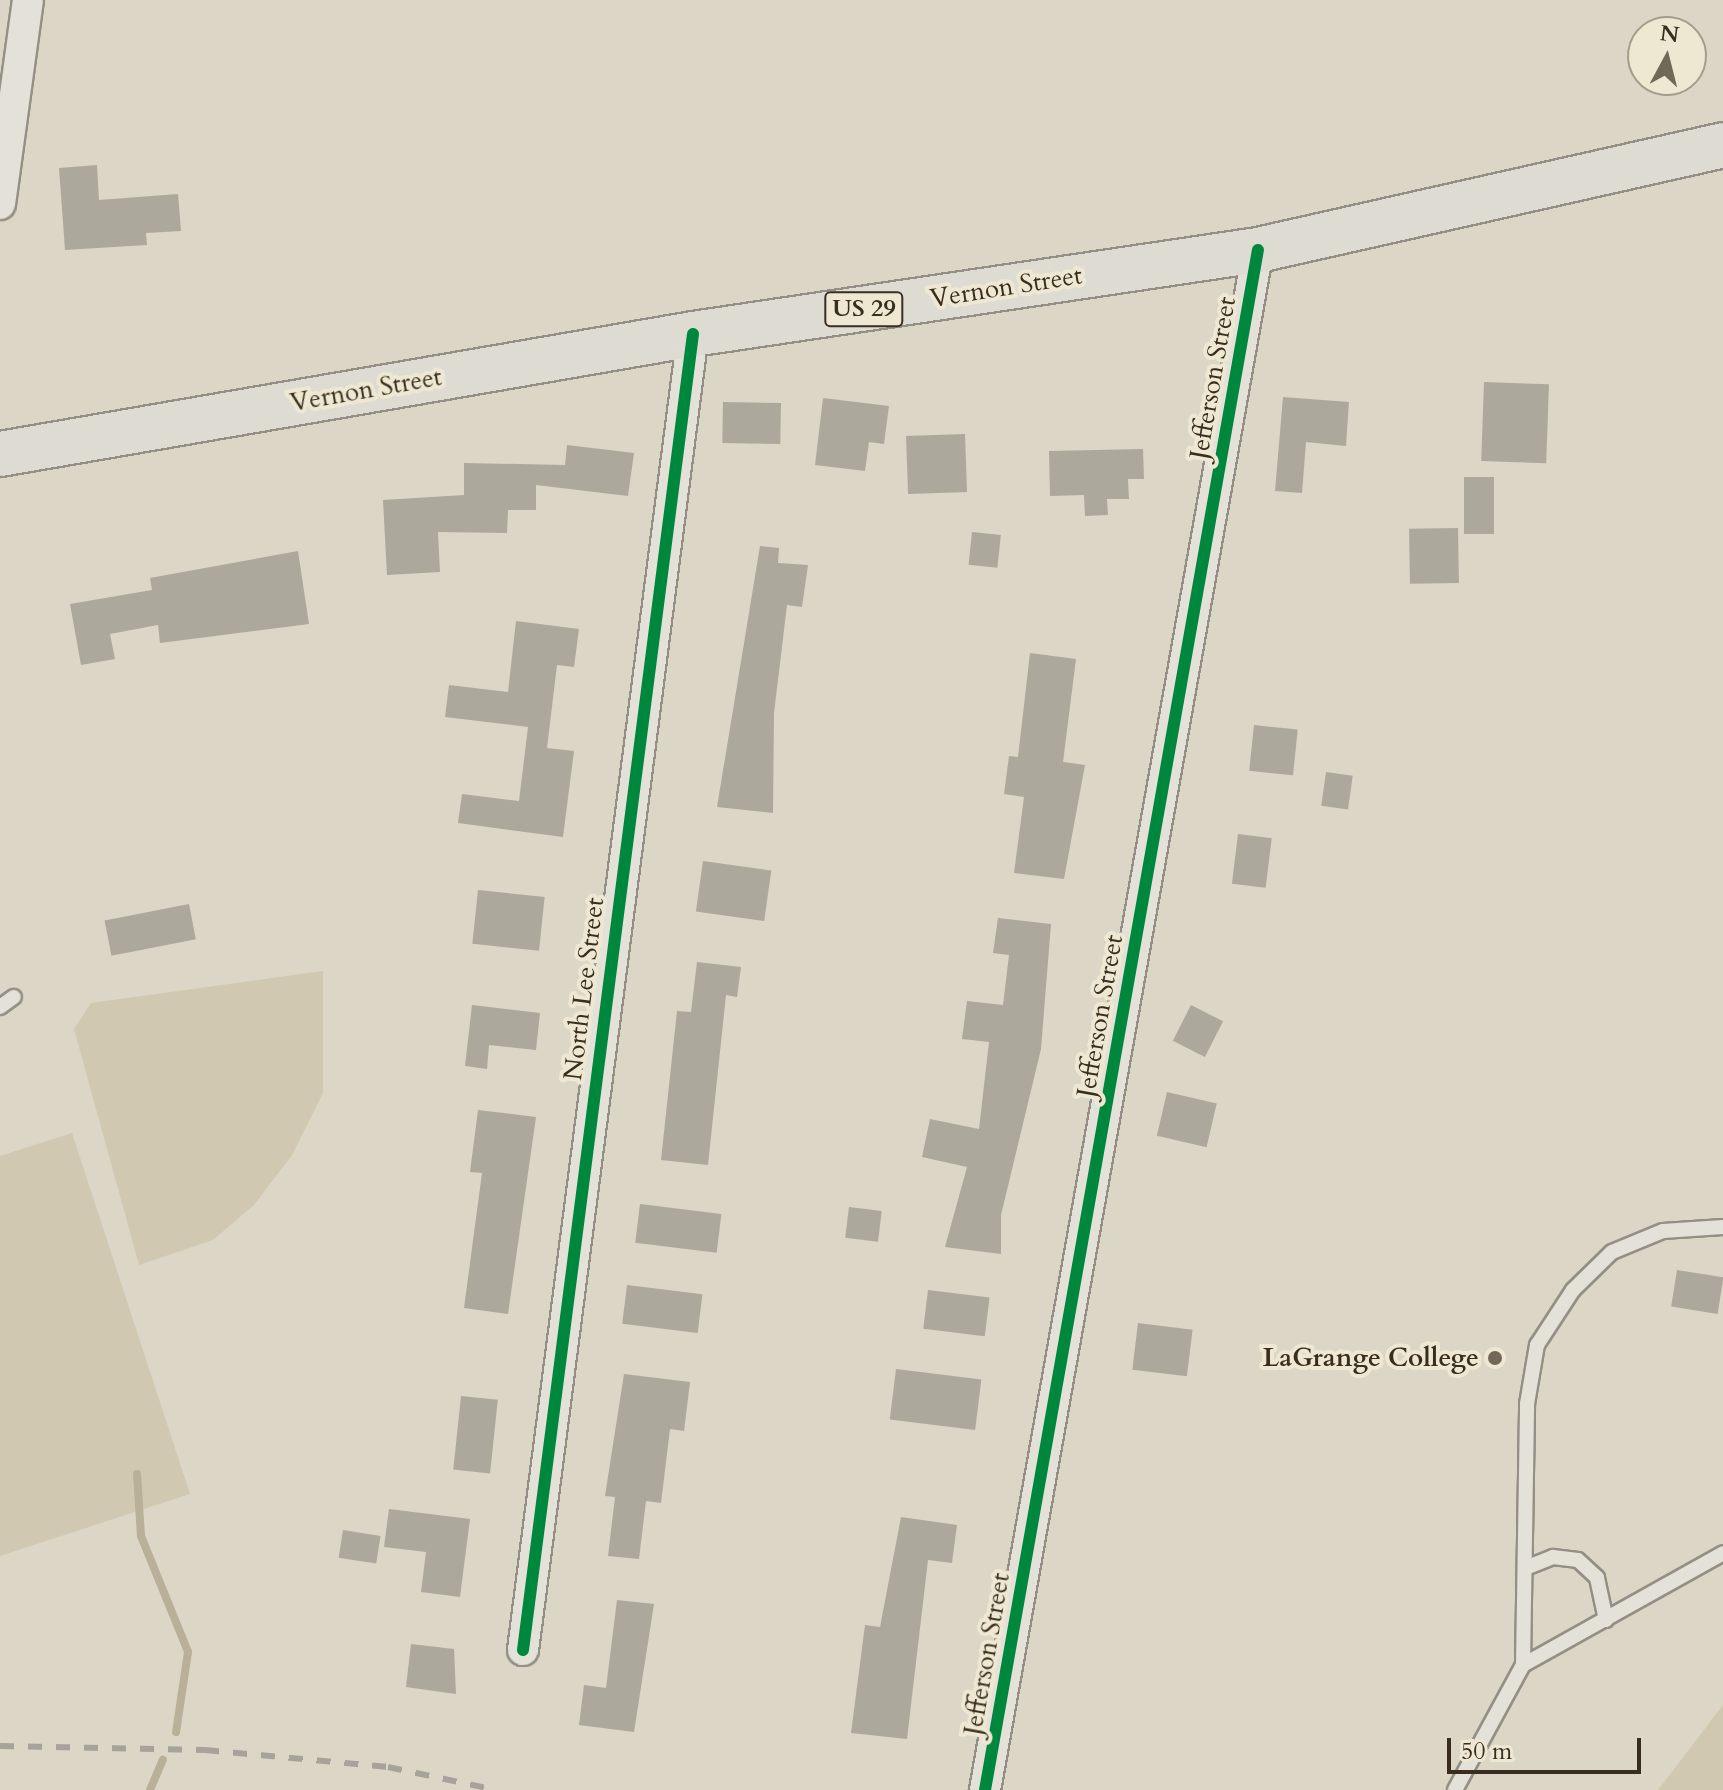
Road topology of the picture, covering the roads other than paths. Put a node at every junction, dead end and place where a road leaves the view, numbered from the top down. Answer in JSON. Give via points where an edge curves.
{"nodes":[{"id":1,"x":28,"y":0,"type":"edge"},
{"id":2,"x":1723,"y":145,"type":"edge"},
{"id":3,"x":0,"y":204,"type":"edge"},
{"id":4,"x":1258,"y":250,"type":"junction"},
{"id":5,"x":693,"y":334,"type":"junction"},
{"id":6,"x":0,"y":454,"type":"edge"},
{"id":7,"x":14,"y":997,"type":"dead end"},
{"id":8,"x":0,"y":1007,"type":"edge"},
{"id":9,"x":1723,"y":1227,"type":"edge"},
{"id":10,"x":1723,"y":1553,"type":"edge"},
{"id":11,"x":1528,"y":1567,"type":"junction"},
{"id":12,"x":1606,"y":1620,"type":"junction"},
{"id":13,"x":523,"y":1650,"type":"dead end"},
{"id":14,"x":1523,"y":1665,"type":"junction"},
{"id":15,"x":985,"y":1790,"type":"edge"},
{"id":16,"x":1455,"y":1790,"type":"edge"}],
"edges":[{"from":1,"to":3,"type":"street"},
{"from":2,"to":4,"type":"main road","name":"Vernon Street","number":"US 29"},
{"from":4,"to":5,"type":"main road","name":"Vernon Street","number":"US 29"},
{"from":4,"to":15,"type":"street","name":"Jefferson Street"},
{"from":5,"to":6,"type":"main road","name":"Vernon Street","number":"US 29"},
{"from":5,"to":13,"type":"street","name":"North Lee Street"},
{"from":7,"to":8,"type":"lane"},
{"from":9,"to":11,"type":"lane","via":[[1663,1231],[1612,1252],[1573,1290],[1537,1345],[1527,1404]]},
{"from":10,"to":12,"type":"lane"},
{"from":11,"to":12,"type":"lane","via":[[1553,1557],[1578,1560],[1597,1578]]},
{"from":11,"to":14,"type":"lane"},
{"from":12,"to":14,"type":"lane"},
{"from":14,"to":16,"type":"lane"}]}
